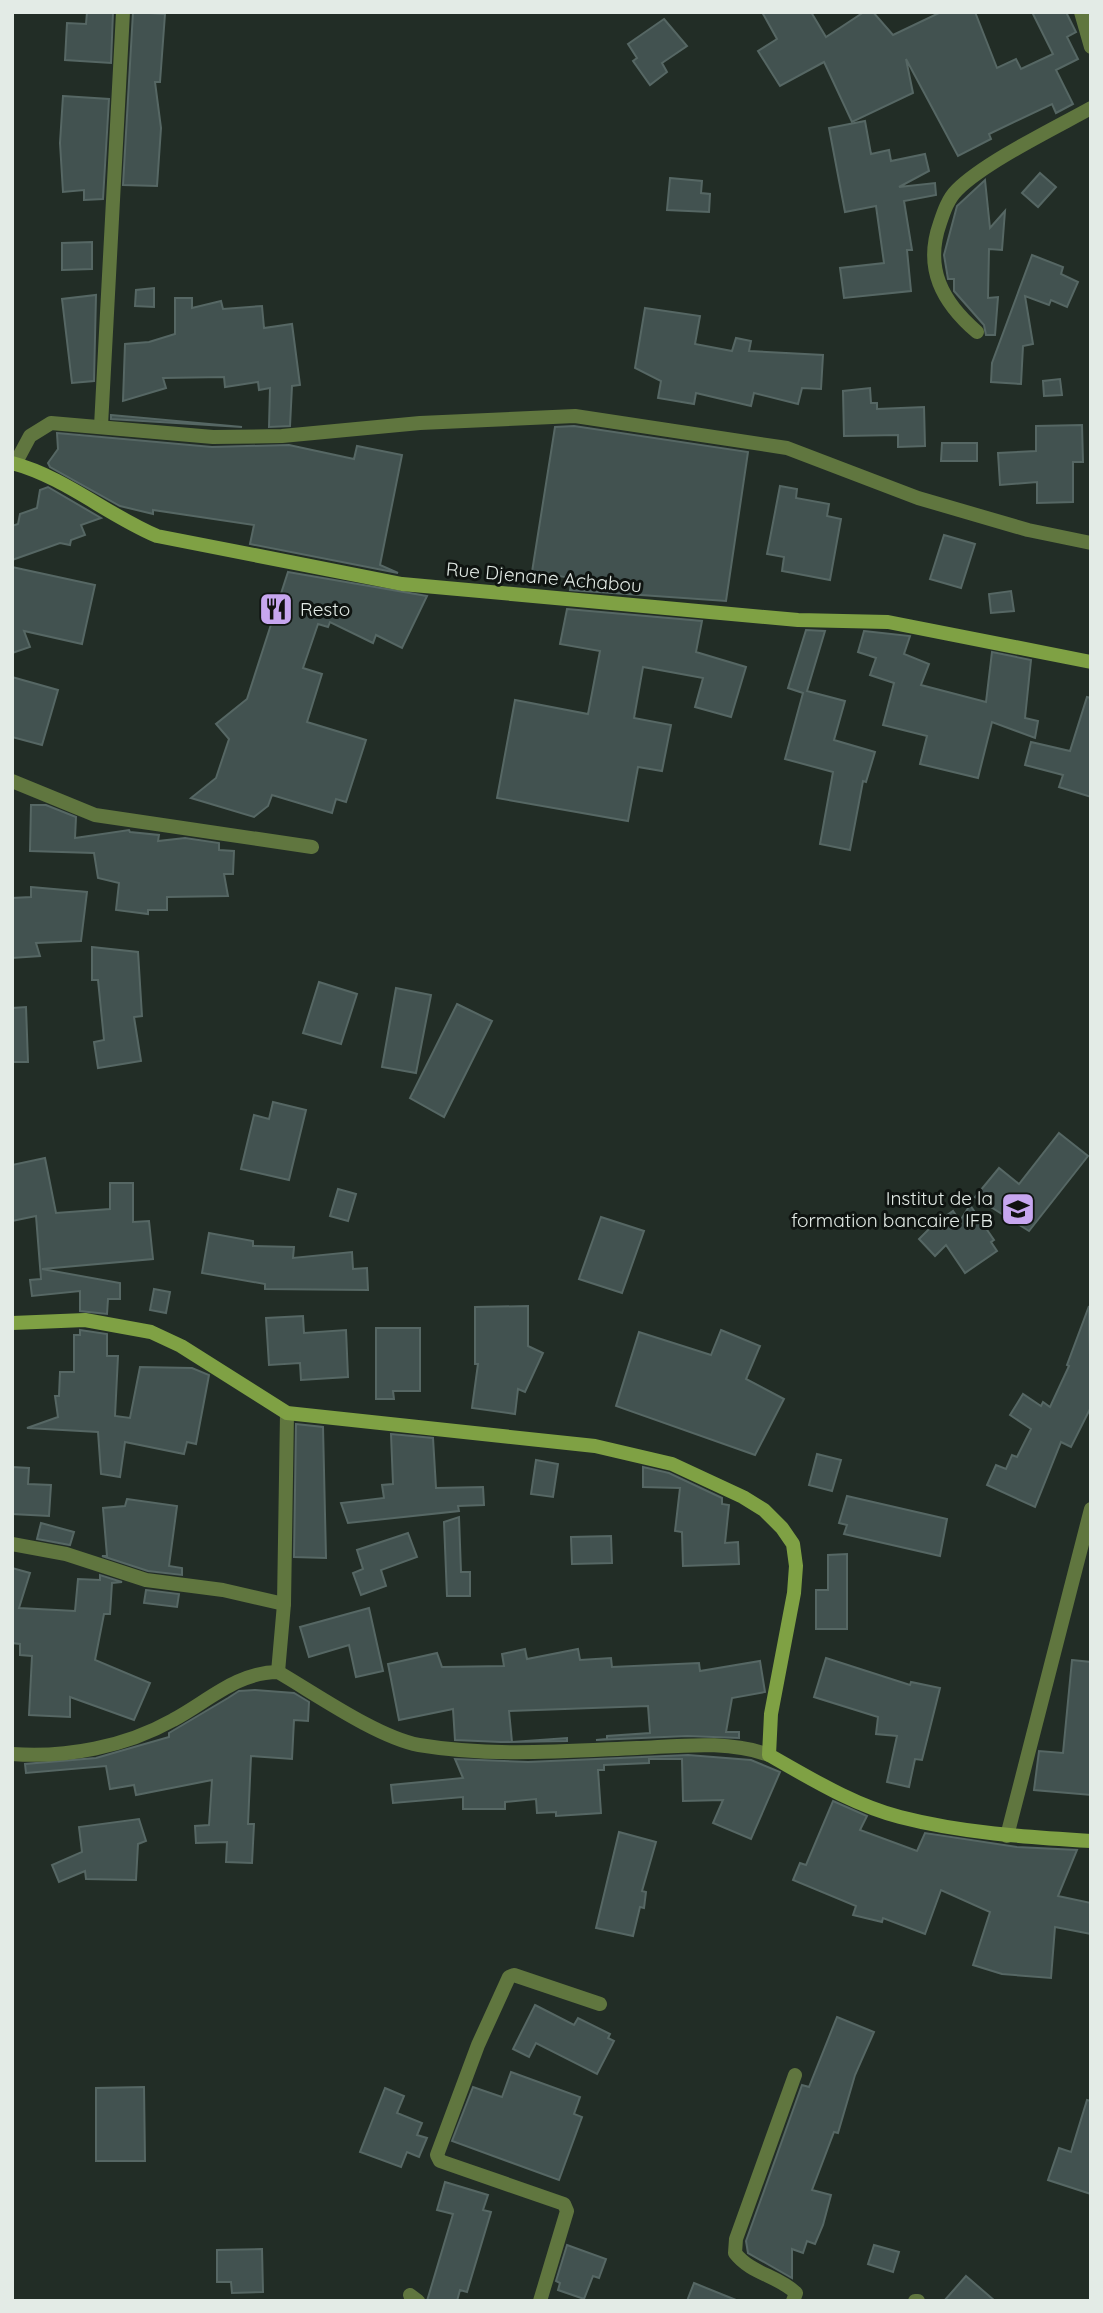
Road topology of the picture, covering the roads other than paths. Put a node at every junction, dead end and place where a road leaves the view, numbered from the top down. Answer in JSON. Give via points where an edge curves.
{"nodes":[{"id":1,"x":123,"y":12,"type":"edge"},
{"id":2,"x":1081,"y":12,"type":"edge"},
{"id":3,"x":1091,"y":47,"type":"edge"},
{"id":4,"x":1091,"y":108,"type":"edge"},
{"id":5,"x":976,"y":332,"type":"dead end"},
{"id":6,"x":101,"y":426,"type":"junction"},
{"id":7,"x":14,"y":464,"type":"edge"},
{"id":8,"x":1091,"y":543,"type":"edge"},
{"id":9,"x":1091,"y":662,"type":"edge"},
{"id":10,"x":12,"y":781,"type":"edge"},
{"id":11,"x":312,"y":847,"type":"dead end"},
{"id":12,"x":12,"y":1323,"type":"edge"},
{"id":13,"x":287,"y":1413,"type":"junction"},
{"id":14,"x":1091,"y":1509,"type":"edge"},
{"id":15,"x":12,"y":1544,"type":"edge"},
{"id":16,"x":284,"y":1604,"type":"junction"},
{"id":17,"x":278,"y":1672,"type":"junction"},
{"id":18,"x":12,"y":1754,"type":"edge"},
{"id":19,"x":769,"y":1755,"type":"junction"},
{"id":20,"x":1007,"y":1836,"type":"junction"},
{"id":21,"x":1091,"y":1841,"type":"edge"},
{"id":22,"x":600,"y":2004,"type":"dead end"},
{"id":23,"x":795,"y":2075,"type":"dead end"},
{"id":24,"x":540,"y":2301,"type":"edge"},
{"id":25,"x":793,"y":2301,"type":"edge"}],
"edges":[{"from":1,"to":6,"type":"street"},
{"from":2,"to":3,"type":"street"},
{"from":4,"to":5,"type":"street","via":[[980,173],[957,190],[946,207],[933,252],[937,283],[948,304]]},
{"from":6,"to":7,"type":"street","via":[[61,423],[42,427],[30,436]]},
{"from":6,"to":8,"type":"street","via":[[213,437],[282,436],[420,423],[575,416],[788,448],[918,498]]},
{"from":7,"to":9,"type":"street","name":"Rue Djenane Achabou","via":[[57,480],[157,537],[402,584],[798,620],[888,622]]},
{"from":10,"to":11,"type":"street","via":[[95,815]]},
{"from":12,"to":13,"type":"street","via":[[85,1320],[151,1332]]},
{"from":13,"to":16,"type":"street"},
{"from":13,"to":19,"type":"street","via":[[595,1446],[672,1464],[764,1510],[793,1544],[796,1566],[771,1714]]},
{"from":14,"to":20,"type":"street"},
{"from":15,"to":16,"type":"street","via":[[66,1554],[146,1580]]},
{"from":16,"to":17,"type":"street"},
{"from":17,"to":18,"type":"street","via":[[264,1672],[228,1685],[172,1721],[120,1742],[63,1754]]},
{"from":17,"to":19,"type":"street","via":[[390,1735],[418,1745],[497,1751],[698,1745],[749,1748]]},
{"from":19,"to":20,"type":"street","via":[[819,1783],[898,1816]]},
{"from":20,"to":21,"type":"street"},
{"from":22,"to":24,"type":"street","via":[[509,1977],[437,2155],[439,2161],[564,2204],[567,2211]]},
{"from":23,"to":25,"type":"street","via":[[736,2239],[735,2253],[744,2266],[786,2283],[796,2293]]}]}
